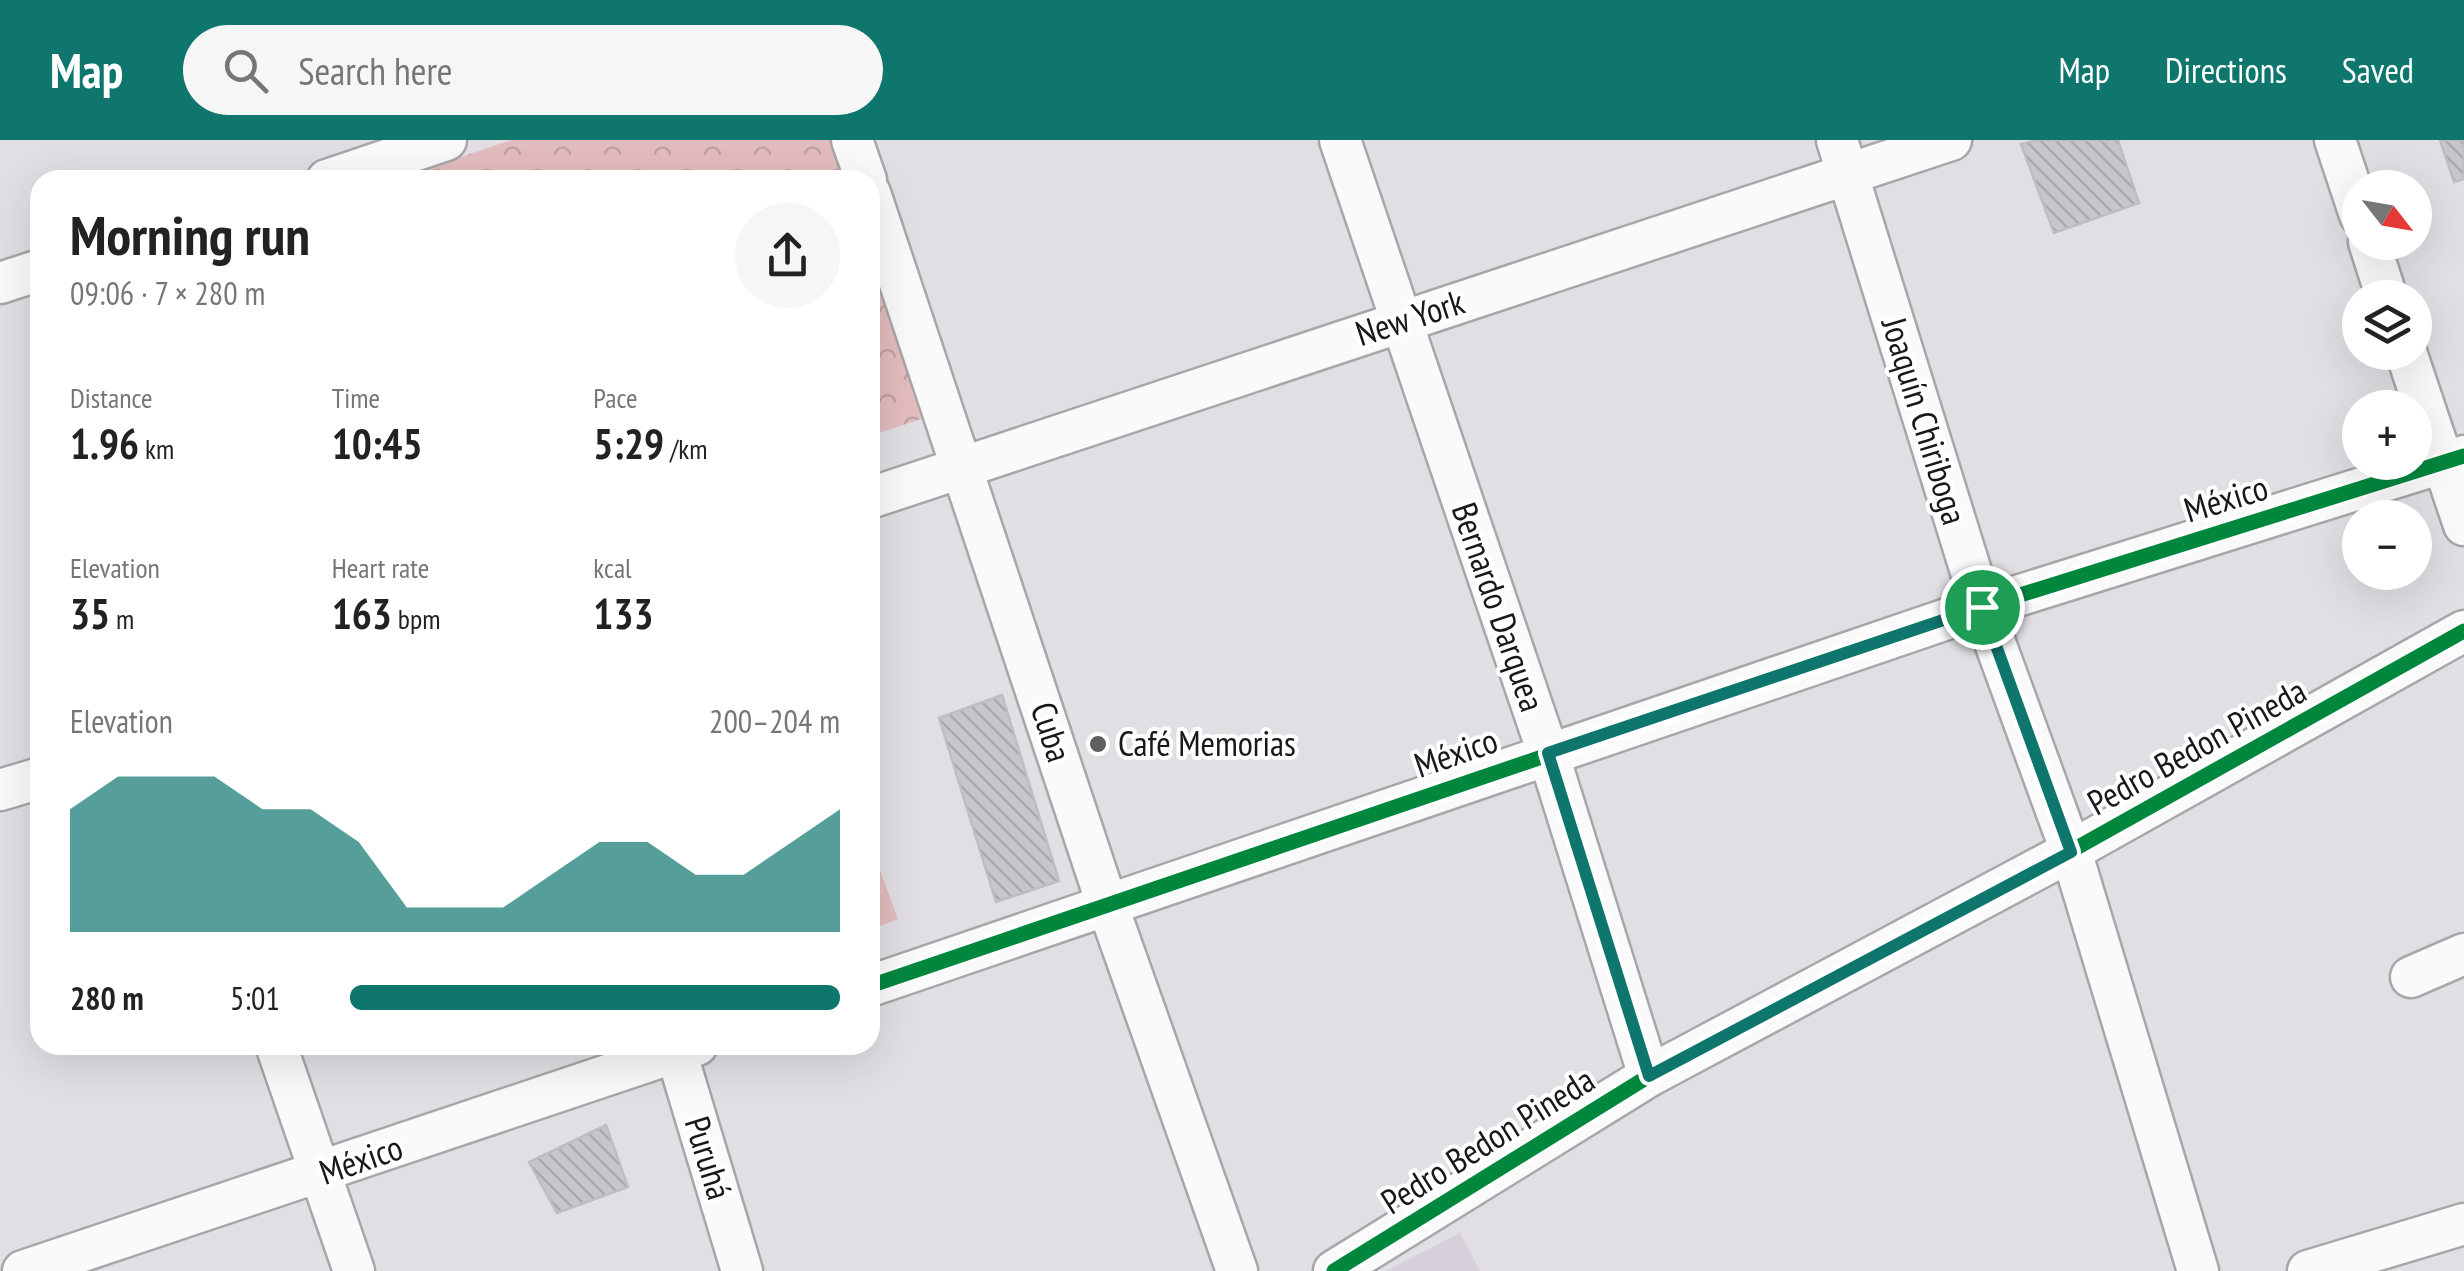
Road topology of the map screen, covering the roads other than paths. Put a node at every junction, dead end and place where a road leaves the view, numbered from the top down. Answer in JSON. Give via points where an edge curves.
{"nodes":[{"id":1,"x":446,"y":140,"type":"edge"},
{"id":2,"x":852,"y":140,"type":"edge"},
{"id":3,"x":1340,"y":140,"type":"edge"},
{"id":4,"x":1951,"y":140,"type":"edge"},
{"id":5,"x":2335,"y":140,"type":"edge"},
{"id":6,"x":1843,"y":157,"type":"edge"},
{"id":7,"x":352,"y":167,"type":"edge"},
{"id":8,"x":862,"y":170,"type":"edge"},
{"id":9,"x":2345,"y":170,"type":"edge"},
{"id":10,"x":880,"y":221,"type":"edge"},
{"id":11,"x":1401,"y":321,"type":"junction"},
{"id":12,"x":2414,"y":370,"type":"edge"},
{"id":13,"x":2453,"y":459,"type":"edge"},
{"id":14,"x":964,"y":465,"type":"junction"},
{"id":15,"x":880,"y":494,"type":"edge"},
{"id":16,"x":2464,"y":524,"type":"edge"},
{"id":17,"x":1982,"y":607,"type":"junction"},
{"id":18,"x":2464,"y":631,"type":"edge"},
{"id":19,"x":1548,"y":753,"type":"junction"},
{"id":20,"x":30,"y":781,"type":"edge"},
{"id":21,"x":0,"y":790,"type":"edge"},
{"id":22,"x":2071,"y":852,"type":"junction"},
{"id":23,"x":1107,"y":904,"type":"junction"},
{"id":24,"x":2464,"y":954,"type":"edge"},
{"id":25,"x":2411,"y":977,"type":"dead end"},
{"id":26,"x":880,"y":983,"type":"edge"},
{"id":27,"x":279,"y":1055,"type":"edge"},
{"id":28,"x":660,"y":1055,"type":"edge"},
{"id":29,"x":685,"y":1055,"type":"edge"},
{"id":30,"x":1649,"y":1076,"type":"junction"},
{"id":31,"x":320,"y":1174,"type":"junction"},
{"id":32,"x":2464,"y":1224,"type":"edge"},
{"id":33,"x":23,"y":1271,"type":"edge"},
{"id":34,"x":354,"y":1271,"type":"edge"},
{"id":35,"x":742,"y":1271,"type":"edge"},
{"id":36,"x":1237,"y":1271,"type":"edge"},
{"id":37,"x":1334,"y":1271,"type":"edge"},
{"id":38,"x":2198,"y":1271,"type":"edge"},
{"id":39,"x":2308,"y":1271,"type":"edge"}],
"edges":[{"from":1,"to":7,"type":"street"},
{"from":2,"to":8,"type":"street"},
{"from":3,"to":11,"type":"street","name":"Bernardo Darquea"},
{"from":4,"to":6,"type":"street","name":"New York"},
{"from":5,"to":9,"type":"street"},
{"from":6,"to":11,"type":"street","name":"New York"},
{"from":6,"to":17,"type":"street","name":"Joaquín Chiriboga"},
{"from":10,"to":14,"type":"street","name":"Cuba"},
{"from":11,"to":14,"type":"street","name":"New York"},
{"from":11,"to":19,"type":"street","name":"Bernardo Darquea"},
{"from":12,"to":13,"type":"street"},
{"from":13,"to":16,"type":"street"},
{"from":13,"to":17,"type":"street","name":"México"},
{"from":14,"to":15,"type":"street","name":"New York"},
{"from":14,"to":23,"type":"street","name":"Cuba"},
{"from":17,"to":19,"type":"street","name":"México"},
{"from":17,"to":22,"type":"street","name":"Joaquín Chiriboga"},
{"from":18,"to":22,"type":"street","name":"Pedro Bedon Pineda"},
{"from":19,"to":23,"type":"street","name":"México"},
{"from":19,"to":30,"type":"street","name":"Bernardo Darquea"},
{"from":20,"to":21,"type":"street"},
{"from":22,"to":30,"type":"street","name":"Pedro Bedon Pineda"},
{"from":22,"to":38,"type":"street","name":"Joaquín Chiriboga"},
{"from":23,"to":26,"type":"street","name":"México"},
{"from":23,"to":36,"type":"street","name":"Cuba"},
{"from":24,"to":25,"type":"street"},
{"from":27,"to":31,"type":"street"},
{"from":28,"to":31,"type":"street","name":"México"},
{"from":29,"to":35,"type":"street","name":"Puruhá"},
{"from":30,"to":37,"type":"street","name":"Pedro Bedon Pineda"},
{"from":31,"to":33,"type":"street","name":"México"},
{"from":31,"to":34,"type":"street"},
{"from":32,"to":39,"type":"street"}]}
